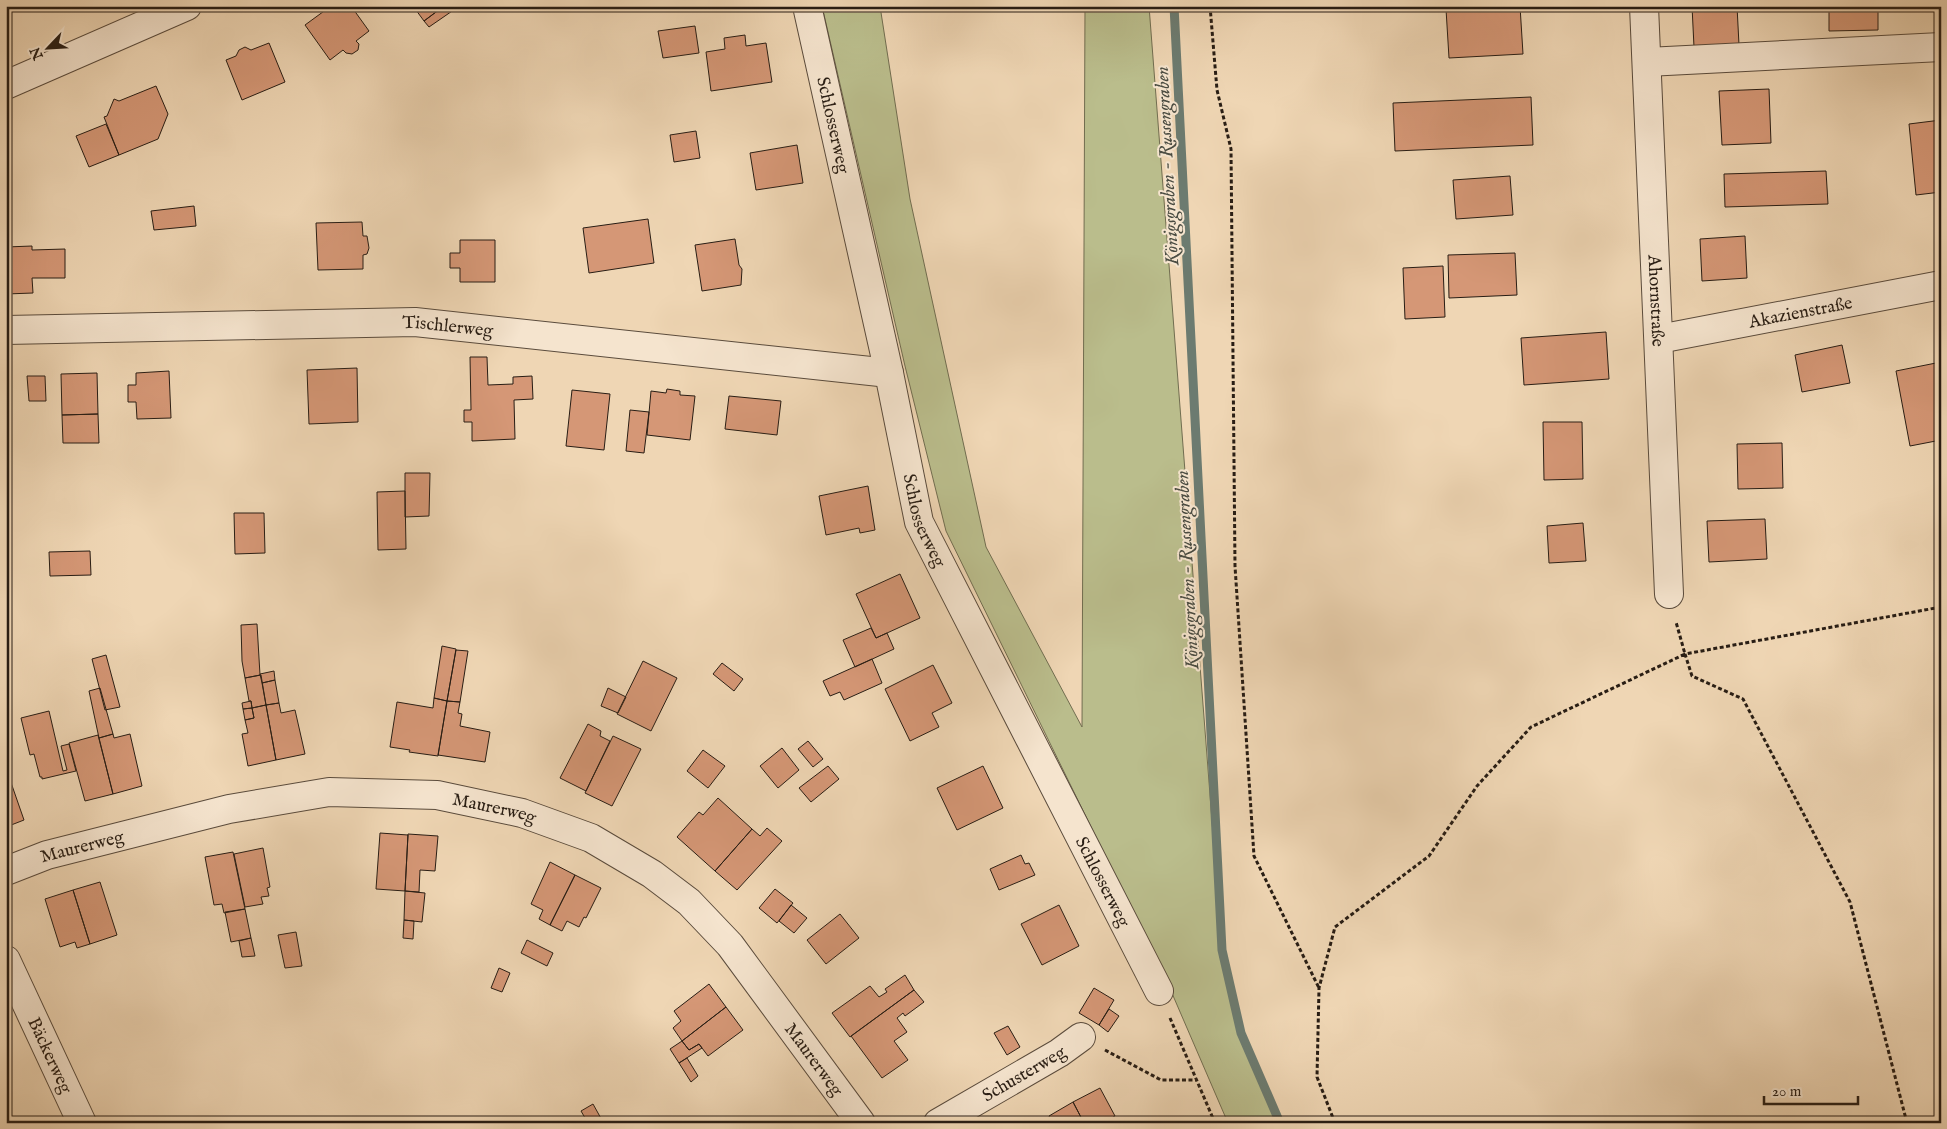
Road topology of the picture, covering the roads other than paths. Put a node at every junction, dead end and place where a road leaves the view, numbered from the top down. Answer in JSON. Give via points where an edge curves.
{"nodes":[{"id":1,"x":187,"y":6,"type":"edge"},
{"id":2,"x":807,"y":6,"type":"edge"},
{"id":3,"x":1644,"y":6,"type":"edge"},
{"id":4,"x":1941,"y":47,"type":"edge"},
{"id":5,"x":1647,"y":62,"type":"junction"},
{"id":6,"x":6,"y":85,"type":"edge"},
{"id":7,"x":1941,"y":285,"type":"edge"},
{"id":8,"x":6,"y":330,"type":"edge"},
{"id":9,"x":1659,"y":339,"type":"junction"},
{"id":10,"x":889,"y":373,"type":"junction"},
{"id":11,"x":1669,"y":594,"type":"road end"},
{"id":12,"x":6,"y":871,"type":"edge"},
{"id":13,"x":6,"y":960,"type":"edge"},
{"id":14,"x":1159,"y":991,"type":"road end"},
{"id":15,"x":1080,"y":1037,"type":"road end"},
{"id":16,"x":82,"y":1123,"type":"edge"},
{"id":17,"x":861,"y":1123,"type":"edge"},
{"id":18,"x":938,"y":1123,"type":"edge"}],
"edges":[{"from":1,"to":6,"type":"street"},
{"from":2,"to":10,"type":"street","name":"Schlosserweg"},
{"from":3,"to":5,"type":"street","name":"Ahornstraße"},
{"from":4,"to":5,"type":"street"},
{"from":5,"to":9,"type":"street","name":"Ahornstraße"},
{"from":7,"to":9,"type":"street","name":"Akazienstraße"},
{"from":8,"to":10,"type":"street","name":"Tischlerweg","via":[[415,322]]},
{"from":9,"to":11,"type":"street","name":"Ahornstraße"},
{"from":10,"to":14,"type":"street","name":"Schlosserweg","via":[[919,522]]},
{"from":12,"to":17,"type":"street","name":"Maurerweg","via":[[47,855],[229,809],[329,792],[437,795],[522,813],[591,838],[652,874],[689,902],[730,945]]},
{"from":13,"to":16,"type":"street","name":"Bäckerweg"},
{"from":15,"to":18,"type":"street","name":"Schusterweg","via":[[1059,1054]]}]}
